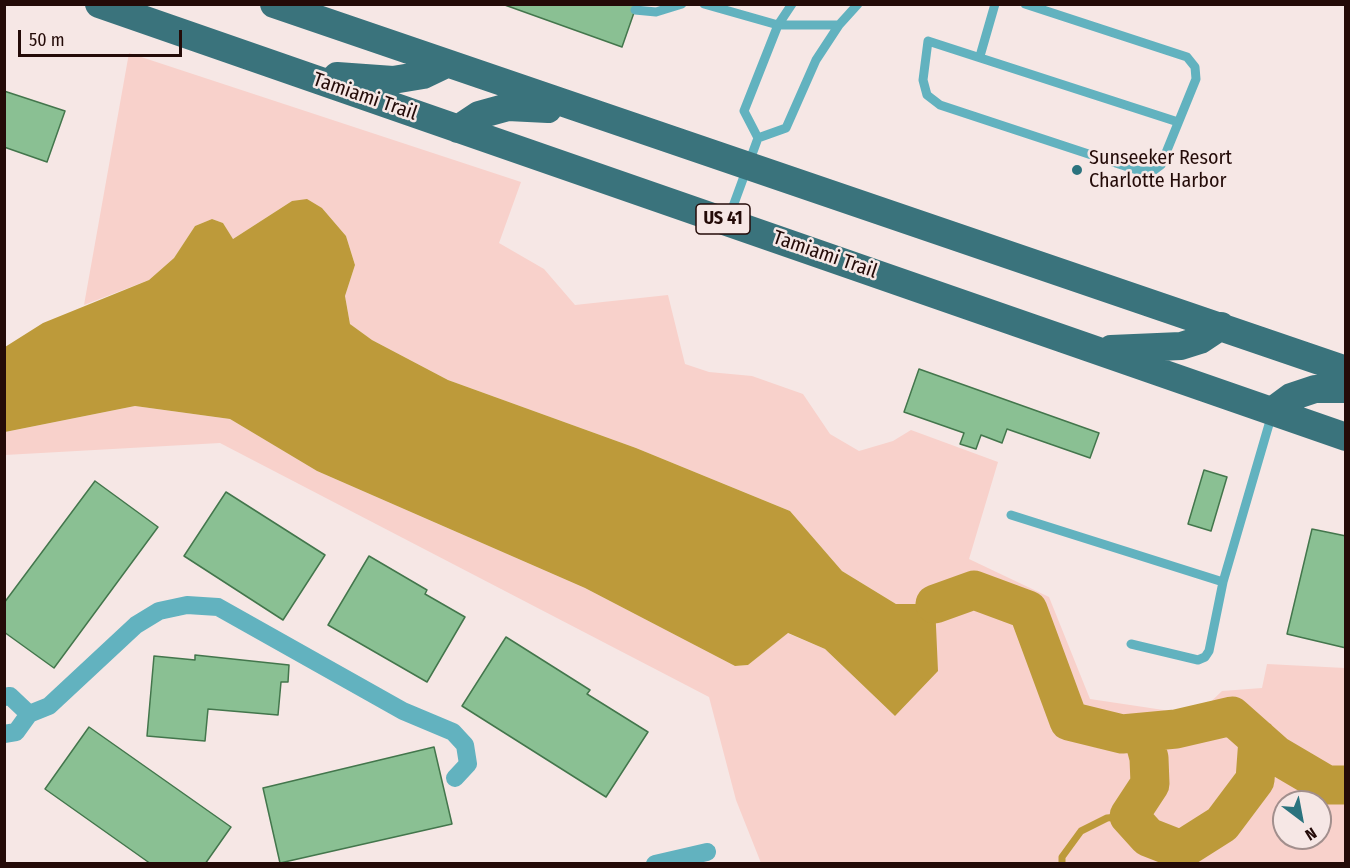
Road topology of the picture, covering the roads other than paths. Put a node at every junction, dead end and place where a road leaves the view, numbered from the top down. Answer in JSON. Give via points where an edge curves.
{"nodes":[{"id":1,"x":99,"y":4,"type":"edge"},
{"id":2,"x":274,"y":4,"type":"edge"},
{"id":3,"x":682,"y":4,"type":"edge"},
{"id":4,"x":704,"y":4,"type":"edge"},
{"id":5,"x":792,"y":4,"type":"edge"},
{"id":6,"x":858,"y":4,"type":"edge"},
{"id":7,"x":995,"y":4,"type":"edge"},
{"id":8,"x":1025,"y":4,"type":"edge"},
{"id":9,"x":308,"y":10,"type":"edge"},
{"id":10,"x":635,"y":10,"type":"dead end"},
{"id":11,"x":838,"y":25,"type":"junction"},
{"id":12,"x":778,"y":26,"type":"junction"},
{"id":13,"x":980,"y":56,"type":"junction"},
{"id":14,"x":446,"y":64,"type":"junction"},
{"id":15,"x":295,"y":72,"type":"junction"},
{"id":16,"x":586,"y":111,"type":"junction"},
{"id":17,"x":1178,"y":122,"type":"junction"},
{"id":18,"x":458,"y":129,"type":"junction"},
{"id":19,"x":758,"y":138,"type":"junction"},
{"id":20,"x":748,"y":166,"type":"junction"},
{"id":21,"x":728,"y":220,"type":"junction"},
{"id":22,"x":1221,"y":327,"type":"junction"},
{"id":23,"x":1094,"y":349,"type":"junction"},
{"id":24,"x":1346,"y":370,"type":"edge"},
{"id":25,"x":1346,"y":389,"type":"edge"},
{"id":26,"x":1272,"y":411,"type":"junction"},
{"id":27,"x":1346,"y":437,"type":"edge"},
{"id":28,"x":1011,"y":515,"type":"dead end"},
{"id":29,"x":1223,"y":582,"type":"junction"},
{"id":30,"x":1131,"y":644,"type":"dead end"},
{"id":31,"x":4,"y":697,"type":"edge"},
{"id":32,"x":29,"y":714,"type":"junction"},
{"id":33,"x":4,"y":734,"type":"edge"},
{"id":34,"x":455,"y":778,"type":"dead end"},
{"id":35,"x":707,"y":852,"type":"dead end"},
{"id":36,"x":656,"y":864,"type":"edge"}],
"edges":[{"from":1,"to":15,"type":"main road","name":"Tamiami Trail","number":"US 41"},
{"from":2,"to":9,"type":"main road"},
{"from":3,"to":10,"type":"lane","via":[[656,12]]},
{"from":4,"to":12,"type":"lane"},
{"from":5,"to":12,"type":"lane"},
{"from":6,"to":11,"type":"lane"},
{"from":7,"to":13,"type":"lane"},
{"from":8,"to":17,"type":"lane","via":[[1187,57],[1195,67],[1196,79]]},
{"from":9,"to":14,"type":"main road"},
{"from":11,"to":12,"type":"lane"},
{"from":11,"to":19,"type":"lane","via":[[816,60],[786,128]]},
{"from":12,"to":19,"type":"lane","via":[[744,111]]},
{"from":13,"to":17,"type":"lane"},
{"from":13,"to":17,"type":"lane","via":[[928,41],[923,80],[927,95],[940,105],[1140,171],[1153,171],[1161,165]]},
{"from":14,"to":15,"type":"main road","via":[[423,75],[393,80]]},
{"from":14,"to":16,"type":"main road"},
{"from":15,"to":18,"type":"main road","name":"Tamiami Trail","number":"US 41"},
{"from":16,"to":18,"type":"main road","via":[[508,107],[479,115]]},
{"from":16,"to":20,"type":"main road"},
{"from":18,"to":21,"type":"main road","name":"Tamiami Trail","number":"US 41"},
{"from":19,"to":20,"type":"lane"},
{"from":20,"to":21,"type":"lane"},
{"from":20,"to":22,"type":"main road"},
{"from":21,"to":23,"type":"main road","name":"Tamiami Trail","number":"US 41"},
{"from":22,"to":23,"type":"main road","via":[[1182,346]]},
{"from":22,"to":24,"type":"main road"},
{"from":23,"to":26,"type":"main road","name":"Tamiami Trail","number":"US 41"},
{"from":25,"to":26,"type":"main road","via":[[1315,389],[1291,397]]},
{"from":26,"to":27,"type":"main road","name":"Tamiami Trail","number":"US 41"},
{"from":26,"to":29,"type":"lane"},
{"from":28,"to":29,"type":"lane"},
{"from":29,"to":30,"type":"lane","via":[[1205,657],[1197,660]]},
{"from":31,"to":32,"type":"street","via":[[10,696]]},
{"from":32,"to":33,"type":"street","via":[[16,732]]},
{"from":32,"to":34,"type":"street","via":[[49,706],[136,626],[159,611],[187,605],[218,607],[403,711],[453,732],[465,745],[468,764]]},
{"from":35,"to":36,"type":"street"}]}
